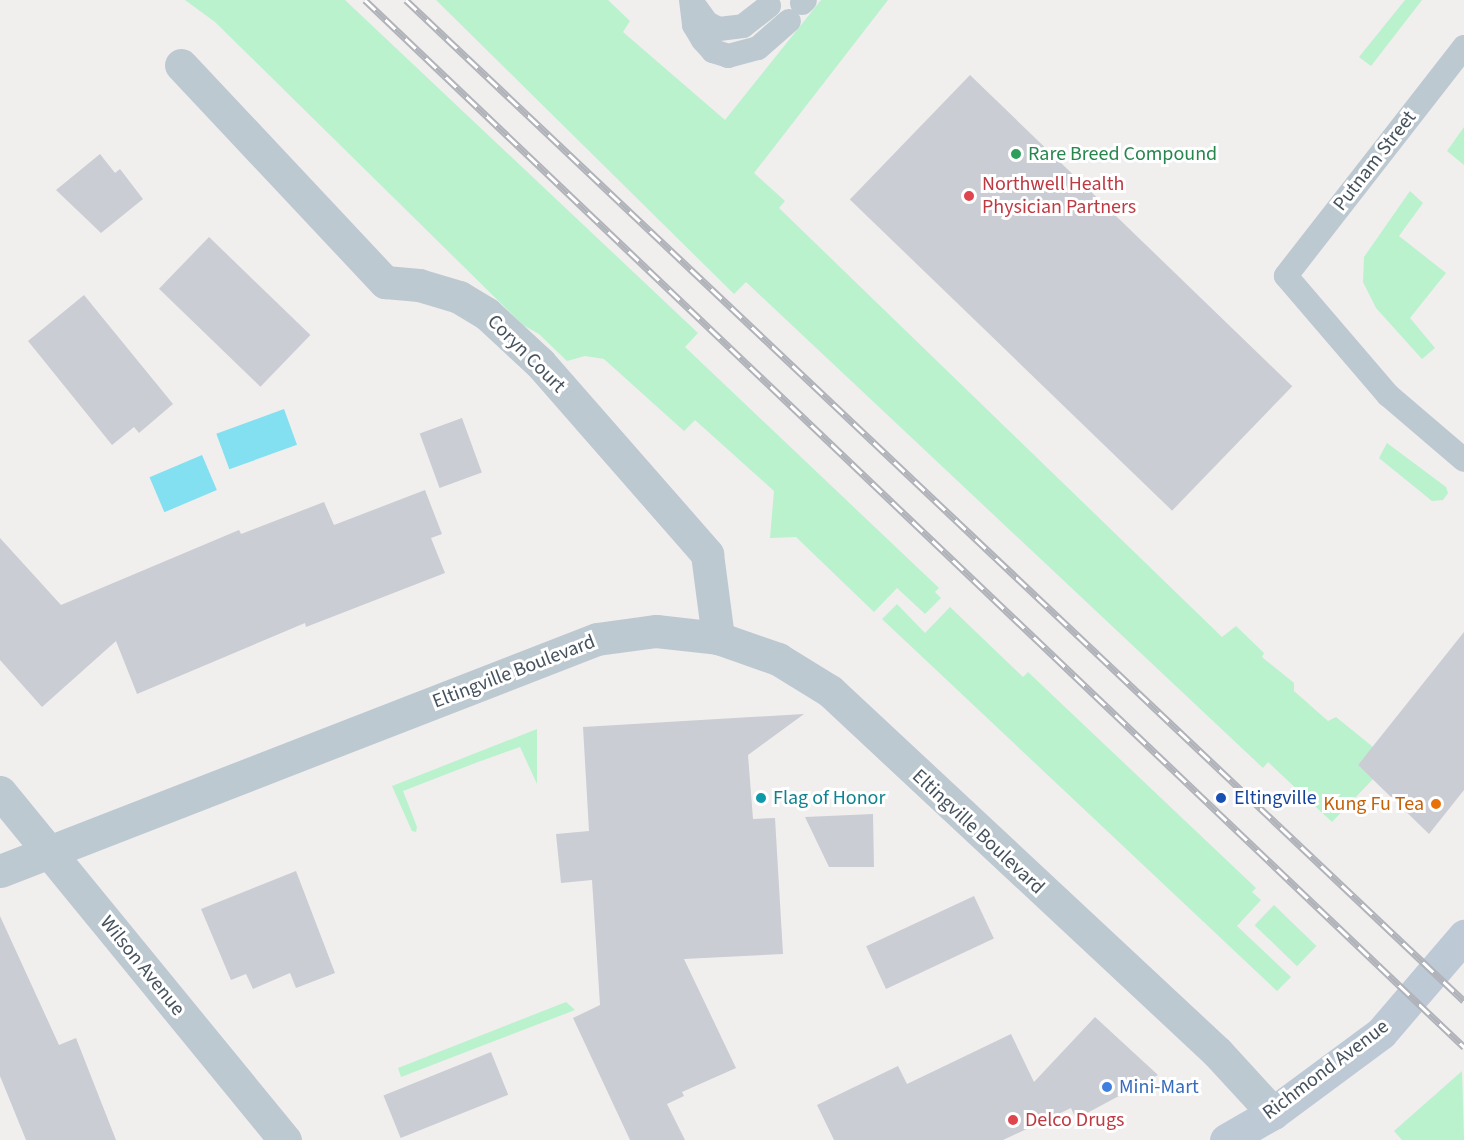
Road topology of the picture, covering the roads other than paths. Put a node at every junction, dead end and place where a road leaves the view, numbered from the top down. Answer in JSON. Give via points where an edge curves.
{"nodes":[{"id":1,"x":692,"y":0,"type":"edge"},
{"id":2,"x":769,"y":6,"type":"dead end"},
{"id":3,"x":799,"y":8,"type":"edge"},
{"id":4,"x":1464,"y":46,"type":"edge"},
{"id":5,"x":181,"y":65,"type":"dead end"},
{"id":6,"x":1464,"y":460,"type":"edge"},
{"id":7,"x":718,"y":638,"type":"junction"},
{"id":8,"x":0,"y":792,"type":"edge"},
{"id":9,"x":49,"y":852,"type":"junction"},
{"id":10,"x":0,"y":872,"type":"edge"},
{"id":11,"x":1464,"y":936,"type":"edge"},
{"id":12,"x":1273,"y":1113,"type":"junction"},
{"id":13,"x":285,"y":1140,"type":"edge"},
{"id":14,"x":1226,"y":1140,"type":"edge"}],
"edges":[{"from":1,"to":2,"type":"lane","via":[[699,15],[718,28],[743,26]]},
{"from":1,"to":3,"type":"lane","via":[[694,25],[703,40],[713,51],[728,56],[758,48]]},
{"from":4,"to":6,"type":"lane","name":"Putnam Street","via":[[1286,276],[1388,395]]},
{"from":5,"to":7,"type":"street","name":"Coryn Court","via":[[385,282],[419,285],[459,297],[488,314],[540,363],[707,554]]},
{"from":7,"to":9,"type":"street","name":"Eltingville Boulevard","via":[[656,632],[597,639]]},
{"from":7,"to":12,"type":"street","name":"Eltingville Boulevard","via":[[778,659],[830,691],[1217,1052]]},
{"from":8,"to":9,"type":"street","name":"Wilson Avenue"},
{"from":9,"to":10,"type":"street","name":"Eltingville Boulevard"},
{"from":9,"to":13,"type":"street","name":"Wilson Avenue"},
{"from":11,"to":12,"type":"main road","name":"Richmond Avenue","via":[[1381,1033]]},
{"from":12,"to":14,"type":"main road","name":"Richmond Avenue"}]}
